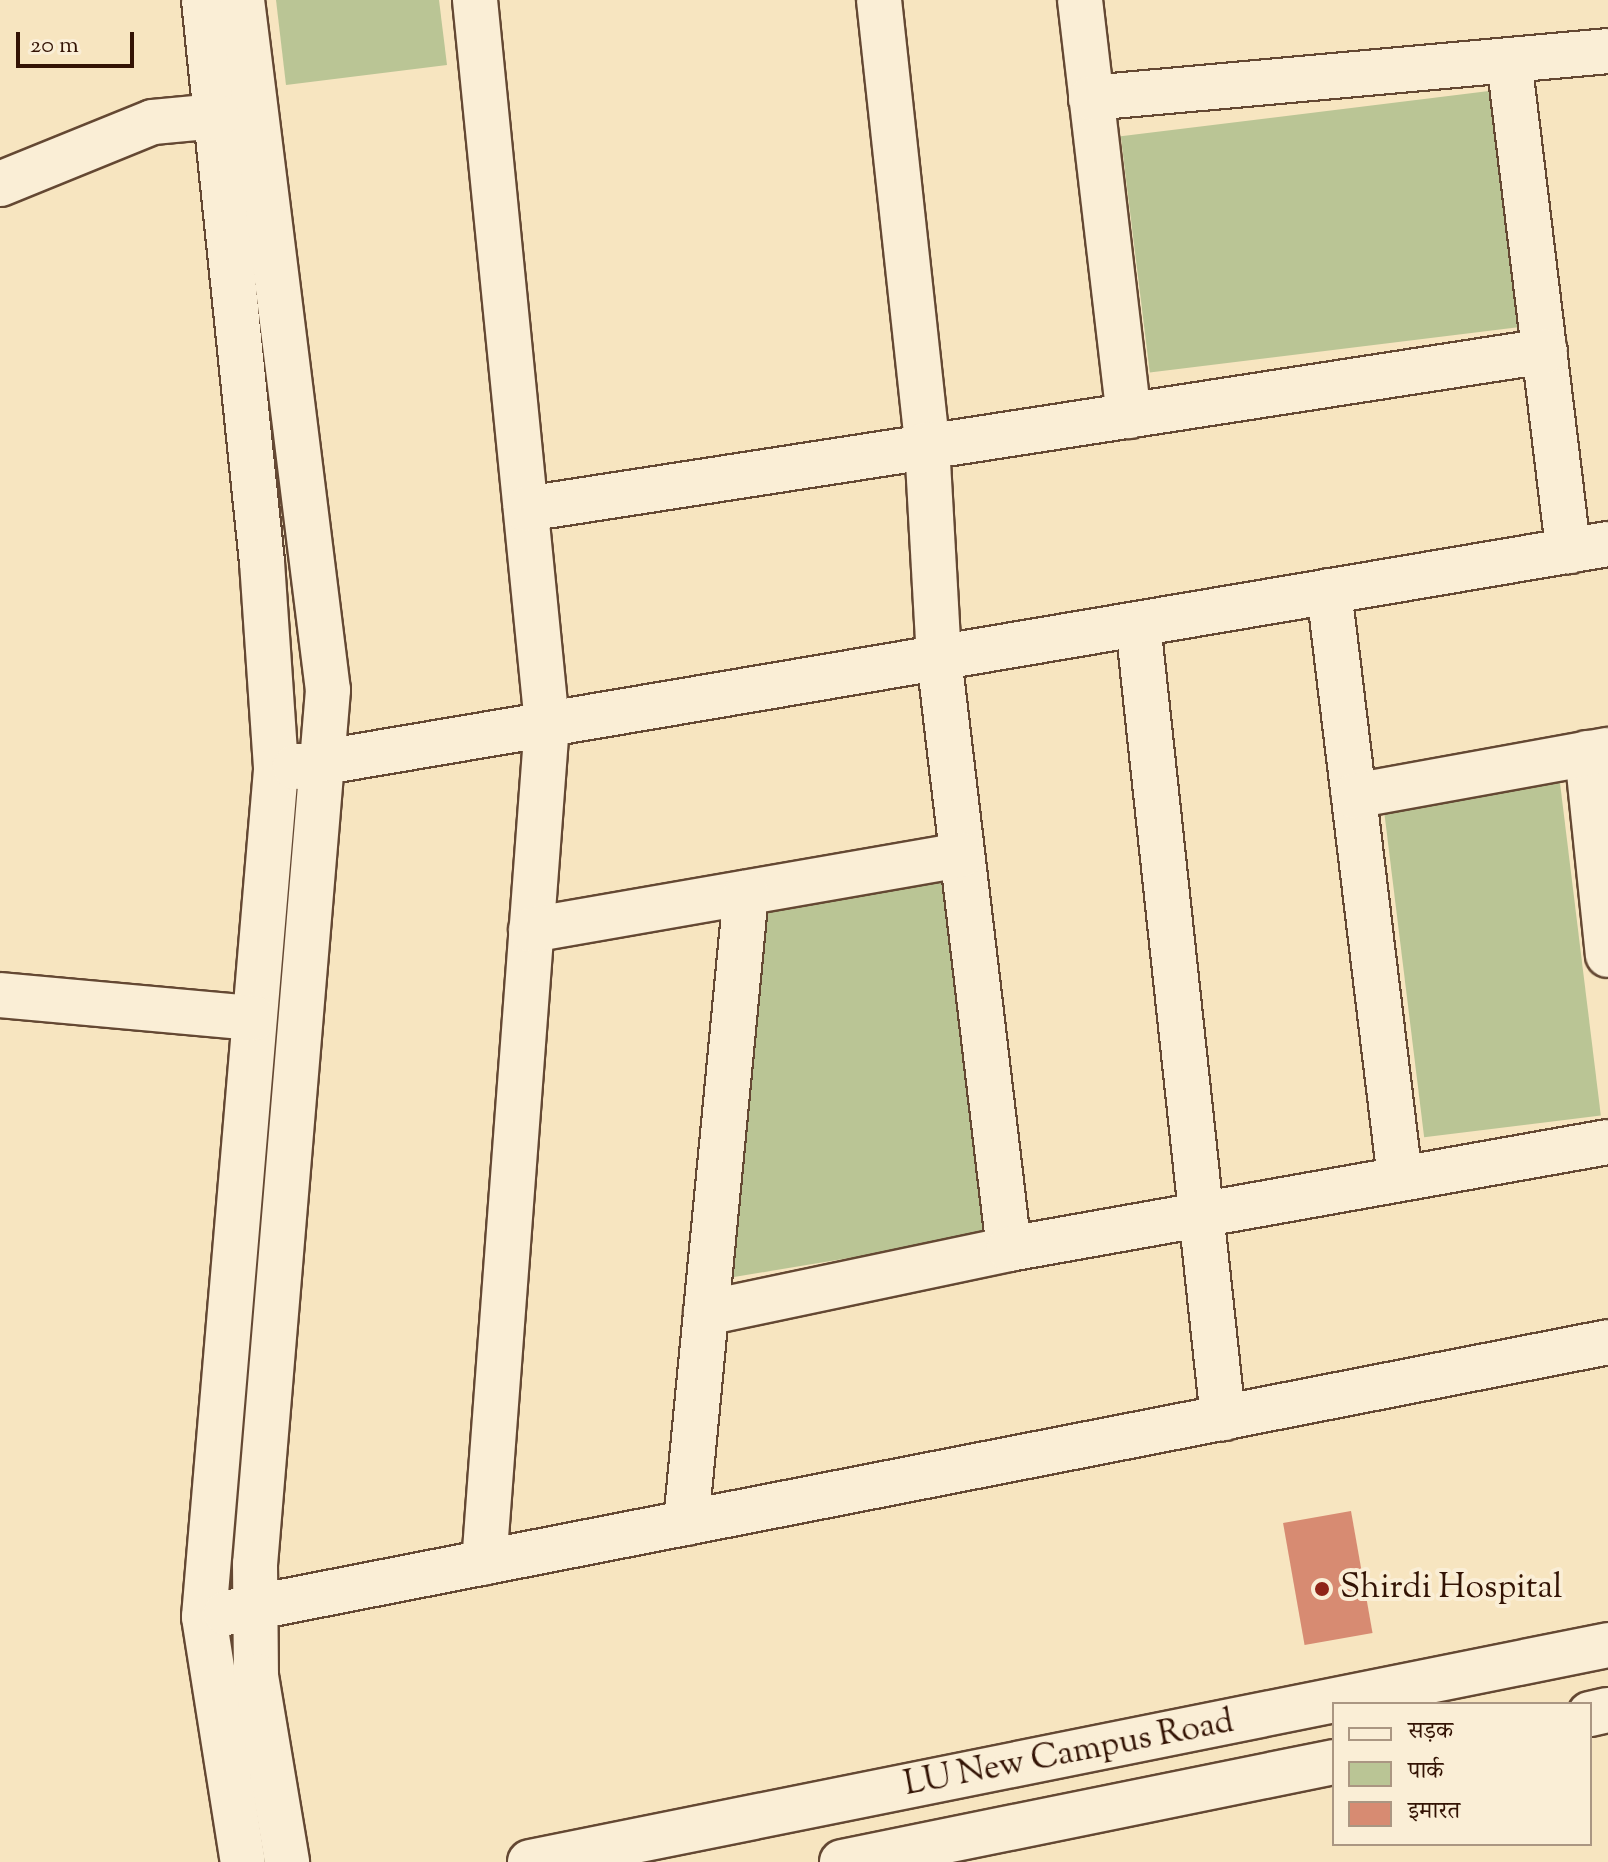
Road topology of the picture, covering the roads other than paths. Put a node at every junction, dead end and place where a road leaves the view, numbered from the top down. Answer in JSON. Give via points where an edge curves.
{"nodes":[{"id":1,"x":204,"y":0,"type":"edge"},
{"id":2,"x":242,"y":0,"type":"edge"},
{"id":3,"x":475,"y":0,"type":"edge"},
{"id":4,"x":879,"y":0,"type":"edge"},
{"id":5,"x":1080,"y":0,"type":"edge"},
{"id":6,"x":1608,"y":51,"type":"edge"},
{"id":7,"x":1509,"y":60,"type":"junction"},
{"id":8,"x":1091,"y":98,"type":"junction"},
{"id":9,"x":217,"y":116,"type":"junction"},
{"id":10,"x":0,"y":184,"type":"edge"},
{"id":11,"x":1545,"y":351,"type":"junction"},
{"id":12,"x":1129,"y":416,"type":"junction"},
{"id":13,"x":927,"y":444,"type":"junction"},
{"id":14,"x":526,"y":509,"type":"junction"},
{"id":15,"x":1588,"y":548,"type":"edge"},
{"id":16,"x":1329,"y":591,"type":"junction"},
{"id":17,"x":1138,"y":624,"type":"junction"},
{"id":18,"x":939,"y":658,"type":"junction"},
{"id":19,"x":547,"y":724,"type":"junction"},
{"id":20,"x":1598,"y":752,"type":"edge"},
{"id":21,"x":323,"y":762,"type":"junction"},
{"id":22,"x":276,"y":770,"type":"junction"},
{"id":23,"x":1354,"y":796,"type":"junction"},
{"id":24,"x":962,"y":855,"type":"junction"},
{"id":25,"x":746,"y":893,"type":"junction"},
{"id":26,"x":531,"y":930,"type":"junction"},
{"id":27,"x":1608,"y":955,"type":"edge"},
{"id":28,"x":0,"y":995,"type":"edge"},
{"id":29,"x":254,"y":1018,"type":"junction"},
{"id":30,"x":1608,"y":1142,"type":"edge"},
{"id":31,"x":1400,"y":1179,"type":"junction"},
{"id":32,"x":1201,"y":1214,"type":"junction"},
{"id":33,"x":1009,"y":1249,"type":"junction"},
{"id":34,"x":706,"y":1313,"type":"junction"},
{"id":35,"x":1608,"y":1342,"type":"edge"},
{"id":36,"x":1223,"y":1418,"type":"junction"},
{"id":37,"x":686,"y":1523,"type":"junction"},
{"id":38,"x":484,"y":1563,"type":"junction"},
{"id":39,"x":255,"y":1607,"type":"junction"},
{"id":40,"x":204,"y":1617,"type":"junction"},
{"id":41,"x":1608,"y":1645,"type":"edge"},
{"id":42,"x":1332,"y":1762,"type":"edge"},
{"id":43,"x":243,"y":1862,"type":"edge"},
{"id":44,"x":287,"y":1862,"type":"edge"},
{"id":45,"x":530,"y":1862,"type":"edge"},
{"id":46,"x":842,"y":1862,"type":"edge"}],
"edges":[{"from":1,"to":9,"type":"street"},
{"from":2,"to":21,"type":"street","via":[[328,690]]},
{"from":3,"to":14,"type":"street"},
{"from":4,"to":13,"type":"street"},
{"from":5,"to":8,"type":"street"},
{"from":6,"to":7,"type":"street"},
{"from":7,"to":8,"type":"street"},
{"from":7,"to":11,"type":"street"},
{"from":8,"to":12,"type":"street"},
{"from":9,"to":10,"type":"street","via":[[153,122]]},
{"from":9,"to":22,"type":"street","via":[[262,562]]},
{"from":11,"to":12,"type":"street"},
{"from":11,"to":15,"type":"street"},
{"from":12,"to":13,"type":"street"},
{"from":13,"to":14,"type":"street"},
{"from":13,"to":18,"type":"street"},
{"from":14,"to":19,"type":"street"},
{"from":15,"to":16,"type":"street"},
{"from":16,"to":17,"type":"street"},
{"from":16,"to":23,"type":"street"},
{"from":17,"to":18,"type":"street"},
{"from":17,"to":32,"type":"street"},
{"from":18,"to":19,"type":"street"},
{"from":18,"to":24,"type":"street"},
{"from":19,"to":21,"type":"street"},
{"from":19,"to":26,"type":"street"},
{"from":20,"to":23,"type":"street"},
{"from":20,"to":27,"type":"street"},
{"from":21,"to":22,"type":"street"},
{"from":21,"to":39,"type":"street"},
{"from":22,"to":29,"type":"street"},
{"from":23,"to":31,"type":"street"},
{"from":24,"to":25,"type":"street"},
{"from":24,"to":33,"type":"street"},
{"from":25,"to":26,"type":"street"},
{"from":25,"to":34,"type":"street"},
{"from":26,"to":38,"type":"street"},
{"from":28,"to":29,"type":"street"},
{"from":29,"to":40,"type":"street"},
{"from":30,"to":31,"type":"street"},
{"from":31,"to":32,"type":"street"},
{"from":32,"to":33,"type":"street"},
{"from":32,"to":36,"type":"street"},
{"from":33,"to":34,"type":"street"},
{"from":34,"to":37,"type":"street"},
{"from":35,"to":36,"type":"street"},
{"from":36,"to":37,"type":"street"},
{"from":37,"to":38,"type":"street"},
{"from":38,"to":39,"type":"street"},
{"from":39,"to":40,"type":"street"},
{"from":39,"to":44,"type":"street","via":[[256,1676]]},
{"from":40,"to":43,"type":"street"},
{"from":41,"to":45,"type":"street","name":"LU New Campus Road"},
{"from":42,"to":46,"type":"street","name":"LU New Campus Road"}]}
